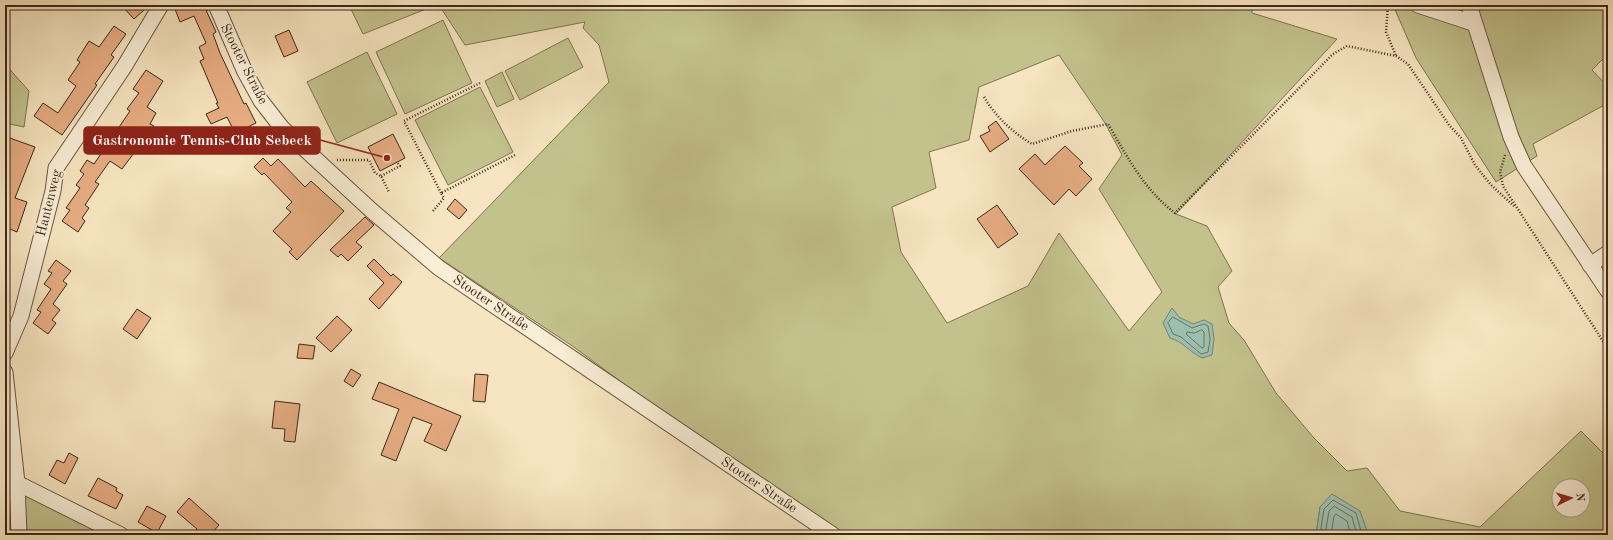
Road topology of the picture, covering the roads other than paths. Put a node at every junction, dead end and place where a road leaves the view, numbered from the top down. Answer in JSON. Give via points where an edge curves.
{"nodes":[{"id":1,"x":161,"y":5,"type":"edge"},
{"id":2,"x":216,"y":5,"type":"edge"},
{"id":3,"x":1418,"y":5,"type":"edge"},
{"id":4,"x":1469,"y":5,"type":"edge"},
{"id":5,"x":1473,"y":23,"type":"junction"},
{"id":6,"x":1608,"y":253,"type":"edge"},
{"id":7,"x":1590,"y":265,"type":"junction"},
{"id":8,"x":1608,"y":291,"type":"edge"},
{"id":9,"x":5,"y":353,"type":"edge"},
{"id":10,"x":5,"y":372,"type":"edge"},
{"id":11,"x":17,"y":483,"type":"junction"},
{"id":12,"x":19,"y":535,"type":"edge"},
{"id":13,"x":121,"y":535,"type":"edge"},
{"id":14,"x":833,"y":535,"type":"edge"}],
"edges":[{"from":1,"to":9,"type":"street","name":"Hantenweg","via":[[124,67],[56,168],[53,191],[20,316]]},
{"from":2,"to":14,"type":"street","name":"Stooter Straße","via":[[246,72],[265,106],[282,128],[372,212],[438,268]]},
{"from":3,"to":5,"type":"street"},
{"from":4,"to":5,"type":"street"},
{"from":5,"to":7,"type":"street","via":[[1511,137],[1524,166]]},
{"from":6,"to":7,"type":"street"},
{"from":7,"to":8,"type":"street"},
{"from":10,"to":11,"type":"street"},
{"from":11,"to":12,"type":"street"},
{"from":11,"to":13,"type":"street"}]}
